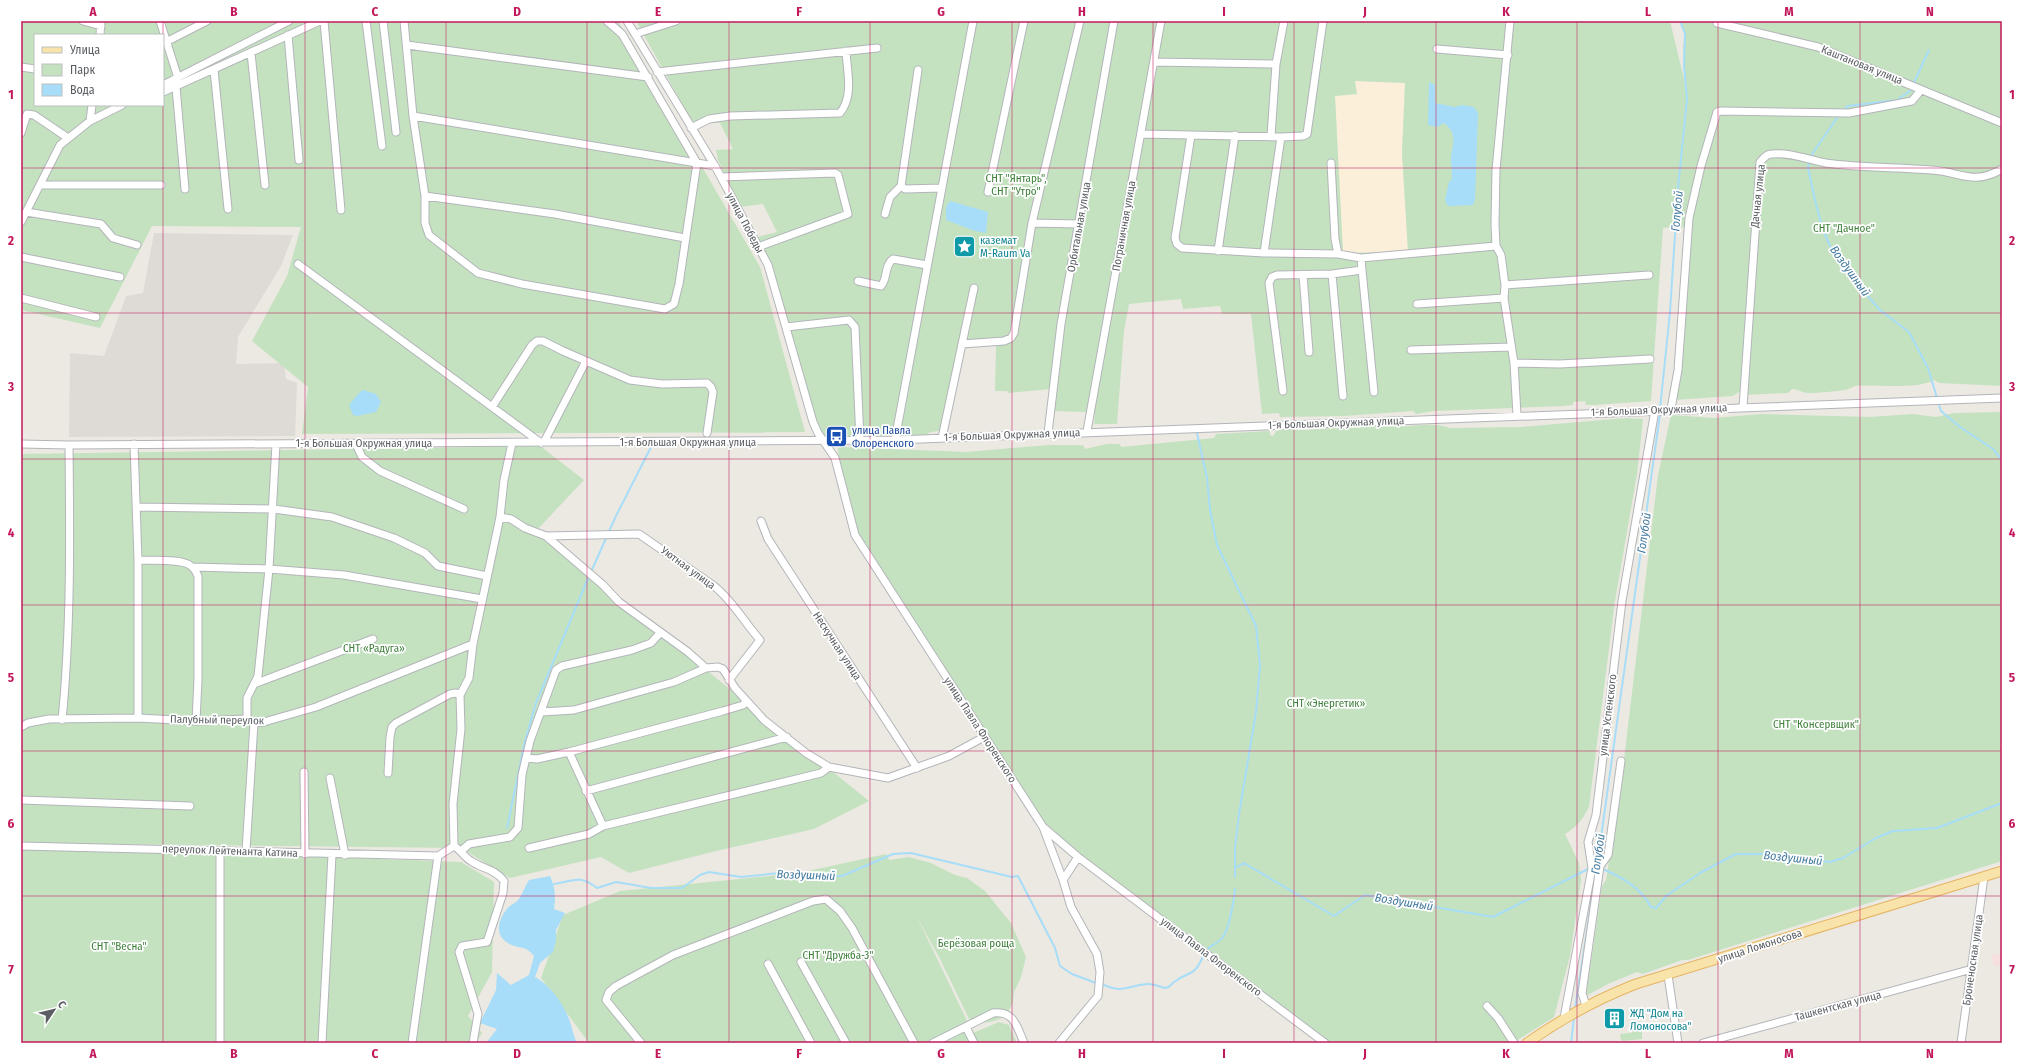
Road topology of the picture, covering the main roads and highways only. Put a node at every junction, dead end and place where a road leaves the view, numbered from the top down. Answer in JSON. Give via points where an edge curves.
{"nodes":[{"id":1,"x":2002,"y":871,"type":"edge"},
{"id":2,"x":1527,"y":1043,"type":"edge"}],
"edges":[{"from":1,"to":2,"type":"main road","name":"улица Ломоносова","via":[[1636,984],[1586,1006]]}]}
